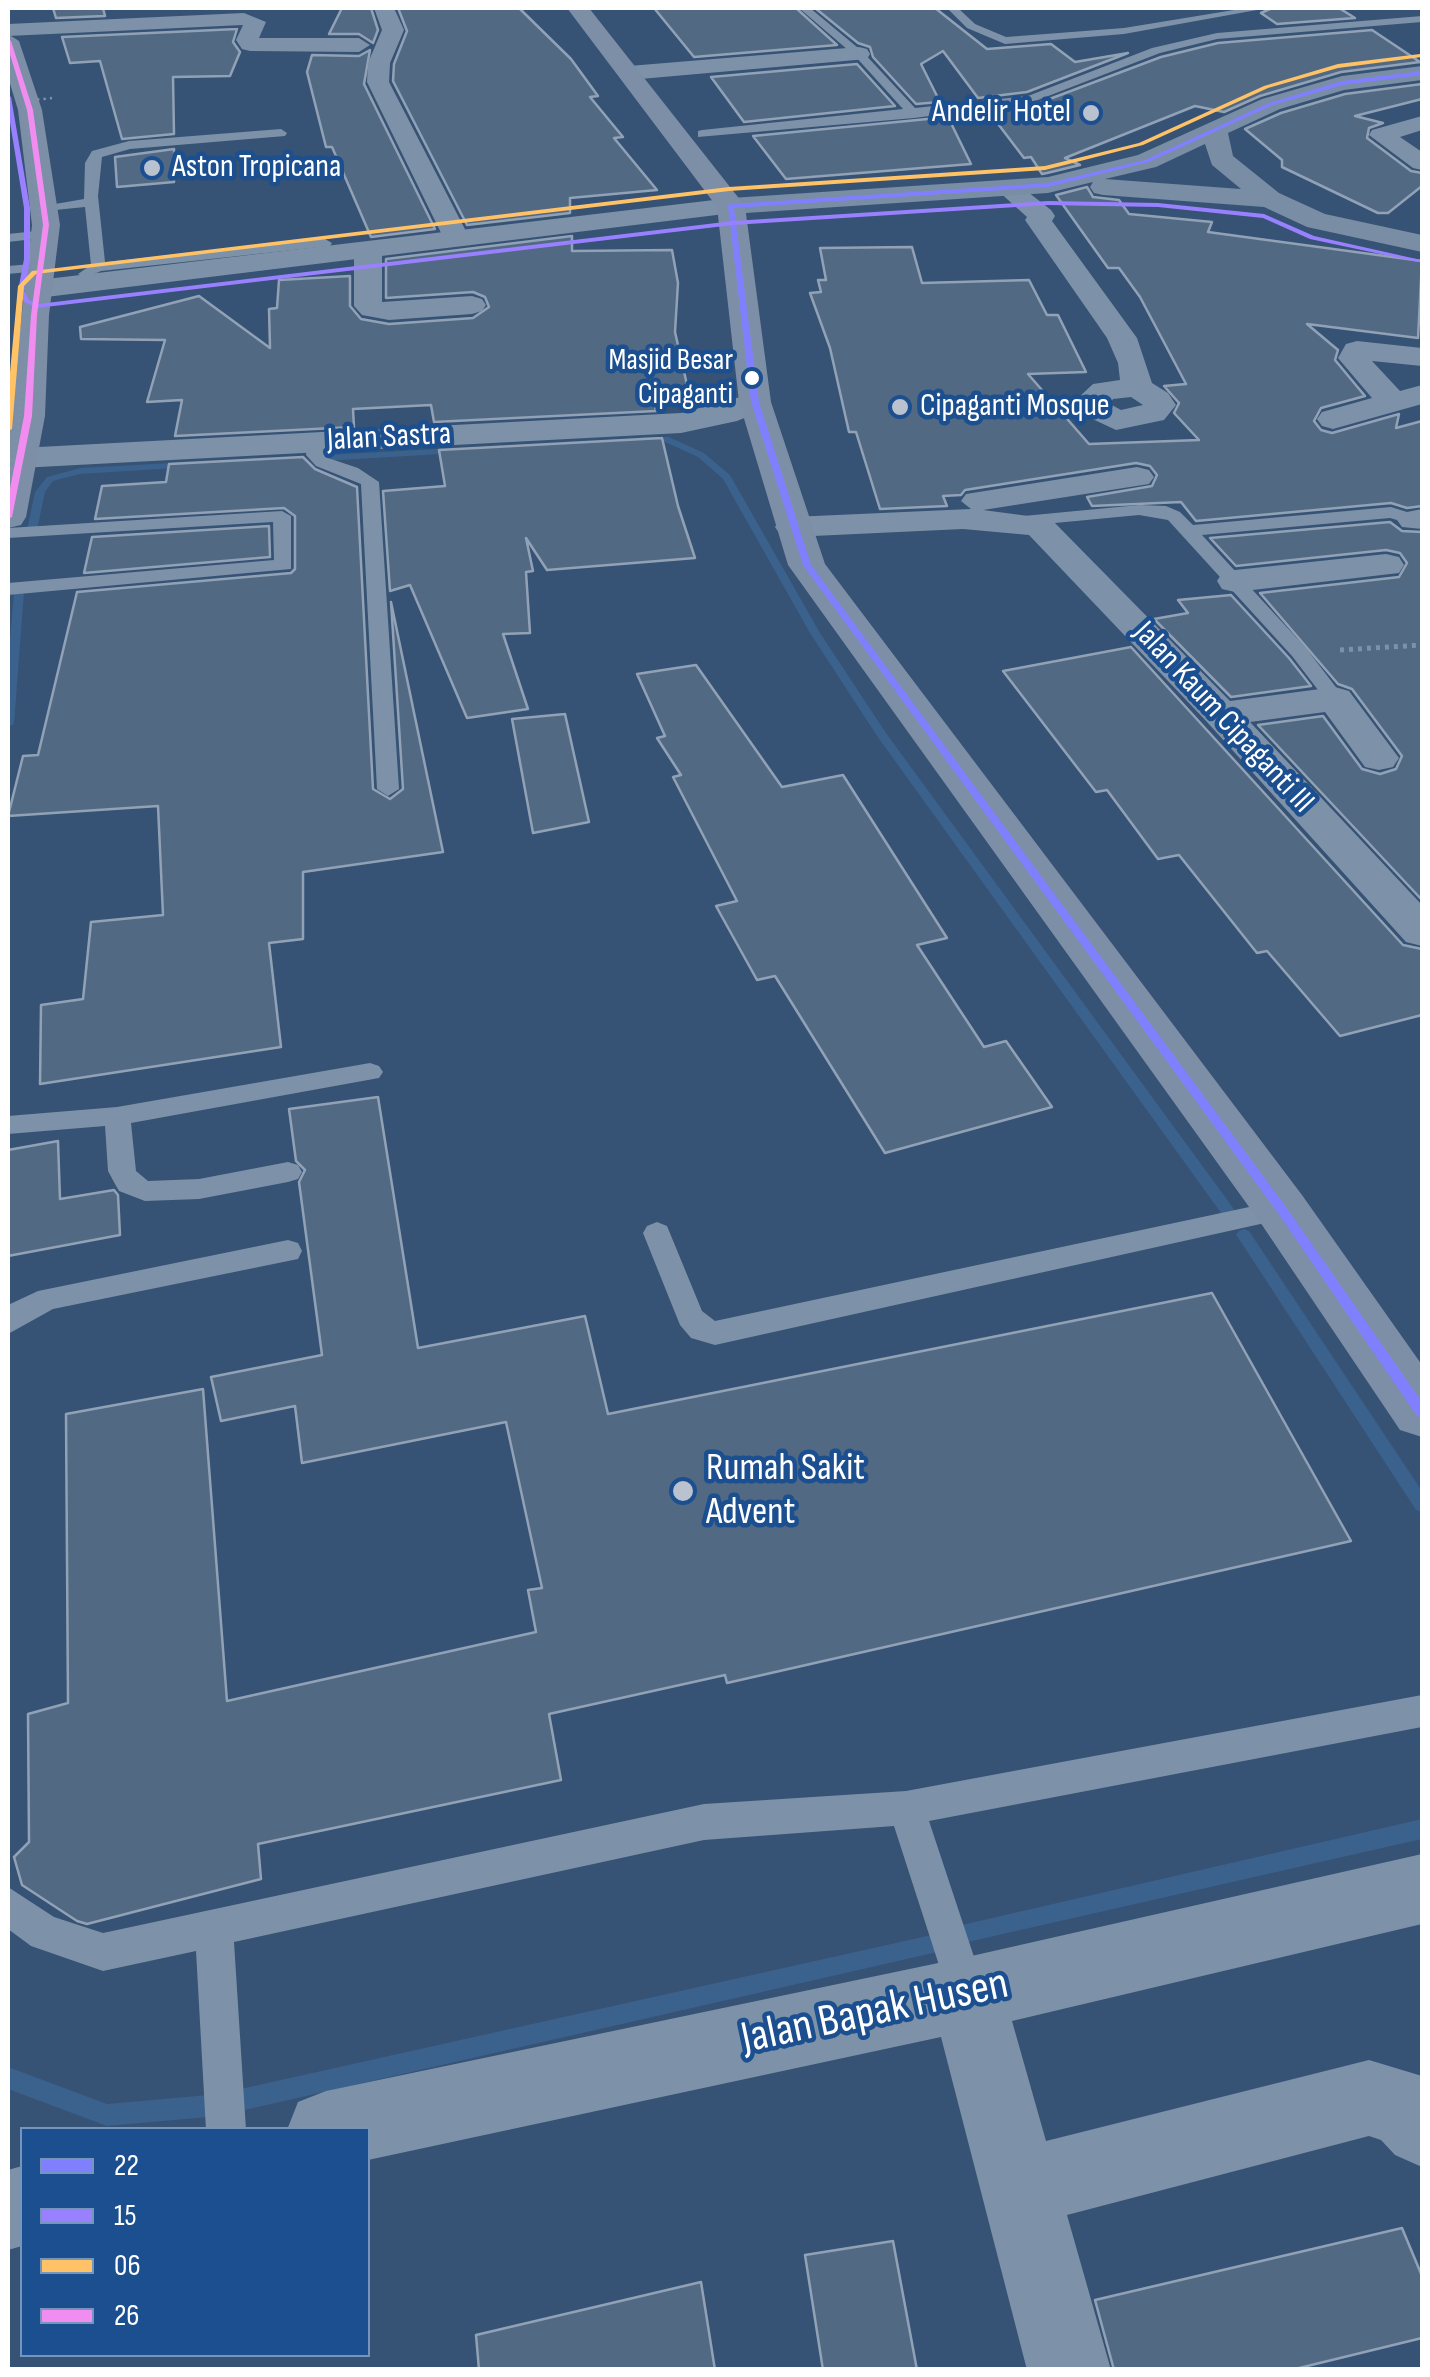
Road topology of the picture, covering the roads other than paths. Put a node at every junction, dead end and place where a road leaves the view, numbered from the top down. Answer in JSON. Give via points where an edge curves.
{"nodes":[{"id":1,"x":384,"y":8,"type":"edge"},
{"id":2,"x":578,"y":8,"type":"edge"},
{"id":3,"x":804,"y":8,"type":"edge"},
{"id":4,"x":952,"y":8,"type":"edge"},
{"id":5,"x":1263,"y":8,"type":"edge"},
{"id":6,"x":1422,"y":20,"type":"edge"},
{"id":7,"x":8,"y":30,"type":"edge"},
{"id":8,"x":1049,"y":38,"type":"junction"},
{"id":9,"x":8,"y":40,"type":"edge"},
{"id":10,"x":359,"y":45,"type":"dead end"},
{"id":11,"x":1064,"y":50,"type":"dead end"},
{"id":12,"x":859,"y":54,"type":"junction"},
{"id":13,"x":1078,"y":61,"type":"dead end"},
{"id":14,"x":1093,"y":72,"type":"junction"},
{"id":15,"x":629,"y":73,"type":"junction"},
{"id":16,"x":1422,"y":73,"type":"edge"},
{"id":17,"x":914,"y":114,"type":"junction"},
{"id":18,"x":1422,"y":123,"type":"edge"},
{"id":19,"x":1215,"y":132,"type":"junction"},
{"id":20,"x":280,"y":133,"type":"dead end"},
{"id":21,"x":702,"y":134,"type":"dead end"},
{"id":22,"x":1422,"y":164,"type":"edge"},
{"id":23,"x":1048,"y":185,"type":"junction"},
{"id":24,"x":1269,"y":200,"type":"junction"},
{"id":25,"x":92,"y":202,"type":"junction"},
{"id":26,"x":1021,"y":202,"type":"junction"},
{"id":27,"x":732,"y":206,"type":"junction"},
{"id":28,"x":48,"y":222,"type":"junction"},
{"id":29,"x":8,"y":238,"type":"edge"},
{"id":30,"x":457,"y":239,"type":"junction"},
{"id":31,"x":326,"y":244,"type":"junction"},
{"id":32,"x":1422,"y":244,"type":"edge"},
{"id":33,"x":368,"y":250,"type":"junction"},
{"id":34,"x":98,"y":268,"type":"junction"},
{"id":35,"x":8,"y":270,"type":"edge"},
{"id":36,"x":31,"y":298,"type":"edge"},
{"id":37,"x":472,"y":305,"type":"dead end"},
{"id":38,"x":1422,"y":357,"type":"edge"},
{"id":39,"x":1137,"y":387,"type":"dead end"},
{"id":40,"x":1422,"y":394,"type":"edge"},
{"id":41,"x":1391,"y":400,"type":"junction"},
{"id":42,"x":755,"y":402,"type":"junction"},
{"id":43,"x":18,"y":413,"type":"edge"},
{"id":44,"x":1333,"y":419,"type":"dead end"},
{"id":45,"x":314,"y":442,"type":"junction"},
{"id":46,"x":14,"y":473,"type":"edge"},
{"id":47,"x":1137,"y":477,"type":"dead end"},
{"id":48,"x":11,"y":515,"type":"edge"},
{"id":49,"x":963,"y":519,"type":"junction"},
{"id":50,"x":1418,"y":520,"type":"edge"},
{"id":51,"x":1013,"y":522,"type":"junction"},
{"id":52,"x":792,"y":528,"type":"junction"},
{"id":53,"x":1190,"y":531,"type":"junction"},
{"id":54,"x":8,"y":534,"type":"edge"},
{"id":55,"x":1386,"y":565,"type":"dead end"},
{"id":56,"x":1235,"y":581,"type":"junction"},
{"id":57,"x":8,"y":588,"type":"edge"},
{"id":58,"x":1335,"y":699,"type":"junction"},
{"id":59,"x":1221,"y":714,"type":"junction"},
{"id":60,"x":1380,"y":758,"type":"dead end"},
{"id":61,"x":388,"y":789,"type":"dead end"},
{"id":62,"x":1422,"y":932,"type":"edge"},
{"id":63,"x":370,"y":1072,"type":"dead end"},
{"id":64,"x":117,"y":1116,"type":"junction"},
{"id":65,"x":8,"y":1125,"type":"edge"},
{"id":66,"x":288,"y":1172,"type":"dead end"},
{"id":67,"x":1282,"y":1210,"type":"junction"},
{"id":68,"x":656,"y":1233,"type":"dead end"},
{"id":69,"x":288,"y":1251,"type":"dead end"},
{"id":70,"x":8,"y":1322,"type":"edge"},
{"id":71,"x":1422,"y":1412,"type":"edge"},
{"id":72,"x":1422,"y":1712,"type":"edge"},
{"id":73,"x":906,"y":1808,"type":"junction"},
{"id":74,"x":1422,"y":1889,"type":"edge"},
{"id":75,"x":8,"y":1906,"type":"edge"},
{"id":76,"x":214,"y":1929,"type":"junction"},
{"id":77,"x":967,"y":1994,"type":"junction"},
{"id":78,"x":226,"y":2127,"type":"edge"},
{"id":79,"x":340,"y":2127,"type":"edge"},
{"id":80,"x":1422,"y":2128,"type":"edge"},
{"id":81,"x":1022,"y":2187,"type":"junction"},
{"id":82,"x":1068,"y":2370,"type":"edge"}],
"edges":[{"from":1,"to":30,"type":"street","via":[[393,30],[378,82]]},
{"from":2,"to":15,"type":"main road"},
{"from":3,"to":12,"type":"lane"},
{"from":4,"to":8,"type":"lane","via":[[971,26],[1005,41]]},
{"from":5,"to":8,"type":"lane"},
{"from":6,"to":14,"type":"lane","via":[[1230,34]]},
{"from":7,"to":10,"type":"street","via":[[244,19],[255,22],[250,44]]},
{"from":8,"to":11,"type":"lane"},
{"from":9,"to":28,"type":"main road","via":[[30,110]]},
{"from":12,"to":15,"type":"street"},
{"from":12,"to":17,"type":"lane"},
{"from":13,"to":14,"type":"lane"},
{"from":14,"to":17,"type":"lane","via":[[1040,97]]},
{"from":15,"to":27,"type":"main road"},
{"from":16,"to":19,"type":"main road","via":[[1342,83],[1271,104]]},
{"from":17,"to":21,"type":"lane"},
{"from":18,"to":22,"type":"street","via":[[1382,135]]},
{"from":19,"to":23,"type":"main road","via":[[1147,161]]},
{"from":19,"to":24,"type":"main road","via":[[1221,159]]},
{"from":20,"to":25,"type":"lane","via":[[108,149],[92,164]]},
{"from":23,"to":24,"type":"main road"},
{"from":23,"to":26,"type":"main road"},
{"from":24,"to":32,"type":"main road","via":[[1316,220]]},
{"from":25,"to":28,"type":"lane"},
{"from":25,"to":34,"type":"lane"},
{"from":26,"to":27,"type":"main road"},
{"from":26,"to":39,"type":"street","via":[[1122,338]]},
{"from":27,"to":30,"type":"street"},
{"from":27,"to":42,"type":"main road"},
{"from":28,"to":29,"type":"lane"},
{"from":28,"to":36,"type":"main road"},
{"from":30,"to":33,"type":"street"},
{"from":31,"to":33,"type":"street"},
{"from":31,"to":34,"type":"lane"},
{"from":31,"to":36,"type":"street"},
{"from":33,"to":37,"type":"street","via":[[368,306],[389,311]]},
{"from":34,"to":36,"type":"lane"},
{"from":35,"to":36,"type":"lane"},
{"from":36,"to":43,"type":"main road"},
{"from":38,"to":41,"type":"street","via":[[1357,350],[1353,358]]},
{"from":40,"to":41,"type":"street"},
{"from":41,"to":44,"type":"street"},
{"from":42,"to":45,"type":"street","name":"Jalan Sastra","via":[[681,423]]},
{"from":42,"to":52,"type":"main road"},
{"from":43,"to":46,"type":"main road"},
{"from":45,"to":46,"type":"street","name":"Jalan Sastra"},
{"from":45,"to":61,"type":"lane","via":[[322,462],[370,482]]},
{"from":46,"to":48,"type":"main road"},
{"from":47,"to":49,"type":"street","via":[[967,502],[960,507]]},
{"from":49,"to":51,"type":"street"},
{"from":49,"to":52,"type":"street"},
{"from":50,"to":53,"type":"lane","via":[[1391,512]]},
{"from":51,"to":53,"type":"lane","via":[[1160,510]]},
{"from":51,"to":59,"type":"street","name":"Jalan Kaum Cipaganti III","via":[[1039,526],[1051,536]]},
{"from":52,"to":67,"type":"main road","via":[[807,565]]},
{"from":53,"to":56,"type":"lane"},
{"from":54,"to":57,"type":"lane","via":[[282,516],[284,565]]},
{"from":55,"to":56,"type":"street"},
{"from":56,"to":58,"type":"lane"},
{"from":58,"to":59,"type":"street"},
{"from":58,"to":60,"type":"street"},
{"from":59,"to":62,"type":"street","name":"Jalan Kaum Cipaganti III"},
{"from":63,"to":64,"type":"lane"},
{"from":64,"to":65,"type":"lane"},
{"from":64,"to":66,"type":"lane","via":[[122,1171],[128,1184],[145,1191],[199,1189]]},
{"from":67,"to":68,"type":"lane","via":[[716,1334],[690,1317]]},
{"from":67,"to":71,"type":"main road"},
{"from":69,"to":70,"type":"lane","via":[[48,1298]]},
{"from":72,"to":73,"type":"lane"},
{"from":73,"to":76,"type":"lane","via":[[704,1822]]},
{"from":73,"to":77,"type":"lane"},
{"from":74,"to":77,"type":"street","name":"Jalan Bapak Husen"},
{"from":75,"to":76,"type":"lane","via":[[44,1933],[103,1952]]},
{"from":76,"to":78,"type":"lane"},
{"from":77,"to":79,"type":"street","name":"Jalan Bapak Husen"},
{"from":77,"to":81,"type":"street"},
{"from":80,"to":81,"type":"street","via":[[1404,2107],[1370,2098]]},
{"from":81,"to":82,"type":"street"}]}
